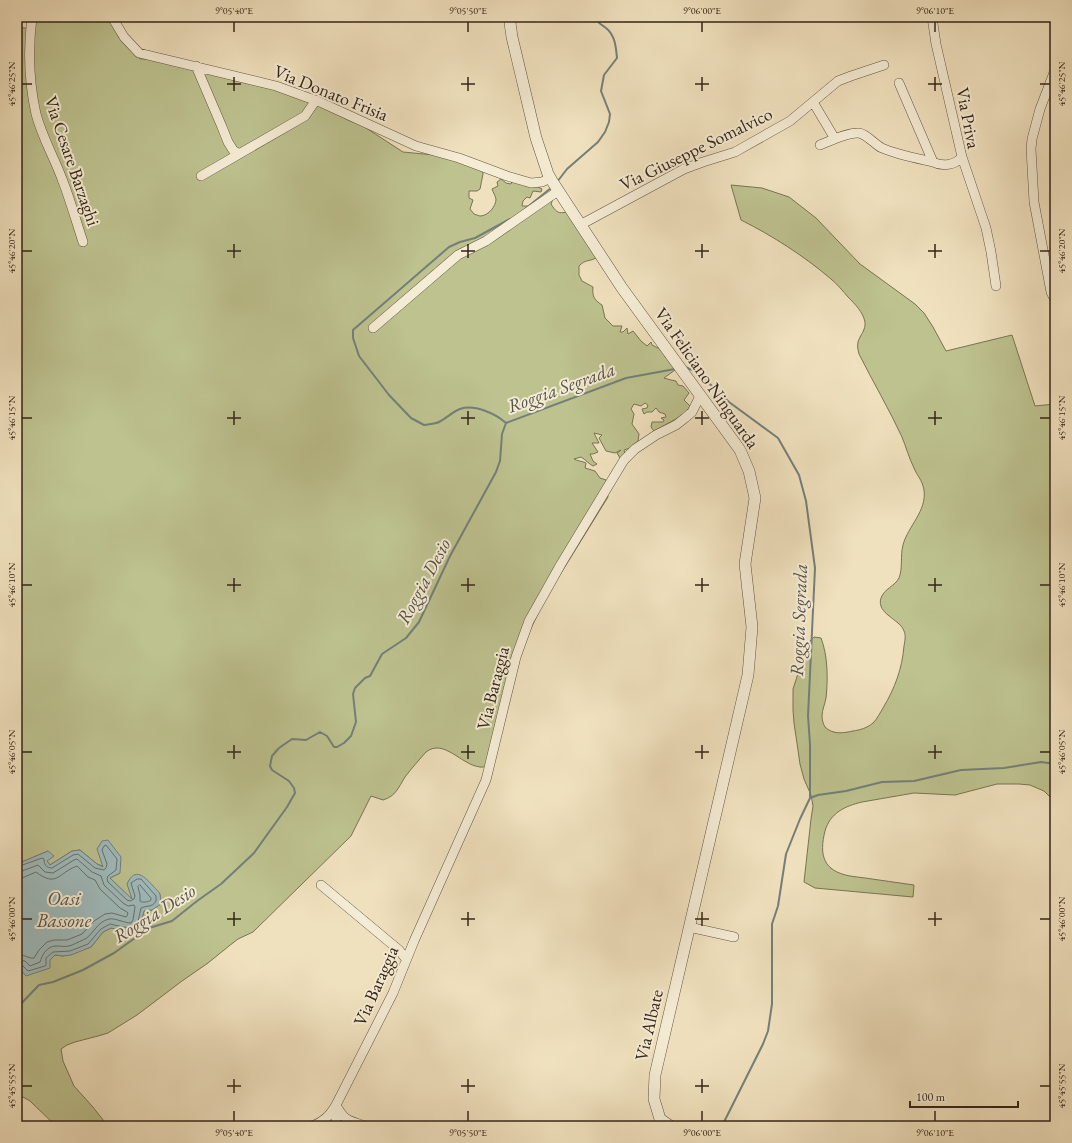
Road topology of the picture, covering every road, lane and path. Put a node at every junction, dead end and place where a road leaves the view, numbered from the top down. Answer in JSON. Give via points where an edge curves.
{"nodes":[{"id":1,"x":32,"y":17,"type":"edge"},
{"id":2,"x":112,"y":17,"type":"edge"},
{"id":3,"x":512,"y":17,"type":"edge"},
{"id":4,"x":932,"y":17,"type":"edge"},
{"id":5,"x":884,"y":65,"type":"dead end"},
{"id":6,"x":196,"y":66,"type":"junction"},
{"id":7,"x":1055,"y":70,"type":"edge"},
{"id":8,"x":899,"y":83,"type":"dead end"},
{"id":9,"x":316,"y":100,"type":"junction"},
{"id":10,"x":813,"y":102,"type":"junction"},
{"id":11,"x":836,"y":139,"type":"junction"},
{"id":12,"x":820,"y":145,"type":"dead end"},
{"id":13,"x":239,"y":154,"type":"junction"},
{"id":14,"x":962,"y":157,"type":"junction"},
{"id":15,"x":933,"y":162,"type":"junction"},
{"id":16,"x":201,"y":176,"type":"dead end"},
{"id":17,"x":554,"y":185,"type":"junction"},
{"id":18,"x":580,"y":225,"type":"junction"},
{"id":19,"x":83,"y":242,"type":"dead end"},
{"id":20,"x":996,"y":286,"type":"dead end"},
{"id":21,"x":1055,"y":300,"type":"edge"},
{"id":22,"x":373,"y":328,"type":"dead end"},
{"id":23,"x":700,"y":396,"type":"junction"},
{"id":24,"x":321,"y":885,"type":"dead end"},
{"id":25,"x":689,"y":927,"type":"junction"},
{"id":26,"x":734,"y":937,"type":"dead end"},
{"id":27,"x":406,"y":959,"type":"junction"},
{"id":28,"x":336,"y":1105,"type":"junction"},
{"id":29,"x":312,"y":1126,"type":"edge"},
{"id":30,"x":336,"y":1126,"type":"edge"},
{"id":31,"x":366,"y":1126,"type":"edge"},
{"id":32,"x":670,"y":1126,"type":"edge"}],
"edges":[{"from":1,"to":19,"type":"street","name":"Via Cesare Barzaghi","via":[[31,82],[36,116],[62,178]]},
{"from":2,"to":6,"type":"street","name":"Via Donato Frisia","via":[[124,37],[139,53]]},
{"from":3,"to":17,"type":"street","name":"Via Feliciano Ninguarda","via":[[512,37],[536,138]]},
{"from":4,"to":14,"type":"street","name":"Via Priva"},
{"from":5,"to":10,"type":"street","name":"Via Giuseppe Somalvico","via":[[838,82]]},
{"from":6,"to":9,"type":"street","name":"Via Donato Frisia","via":[[276,86]]},
{"from":6,"to":13,"type":"street","via":[[228,142]]},
{"from":7,"to":21,"type":"street","via":[[1040,109],[1031,149],[1034,202],[1051,292]]},
{"from":8,"to":15,"type":"street"},
{"from":9,"to":13,"type":"street","via":[[305,116]]},
{"from":9,"to":17,"type":"street","name":"Via Donato Frisia","via":[[416,146],[531,183]]},
{"from":10,"to":11,"type":"street"},
{"from":10,"to":18,"type":"street","name":"Via Giuseppe Somalvico","via":[[790,121],[735,152],[684,170]]},
{"from":11,"to":12,"type":"street","name":"Via Priva"},
{"from":11,"to":15,"type":"street","name":"Via Priva","via":[[858,133],[897,154]]},
{"from":13,"to":16,"type":"street"},
{"from":14,"to":15,"type":"street","name":"Via Priva","via":[[949,164]]},
{"from":14,"to":20,"type":"street","via":[[986,228]]},
{"from":17,"to":18,"type":"street","name":"Via Feliciano Ninguarda"},
{"from":17,"to":22,"type":"street","via":[[486,241],[458,255]]},
{"from":18,"to":23,"type":"street","name":"Via Feliciano Ninguarda"},
{"from":23,"to":25,"type":"street","name":"Via Feliciano Ninguarda","via":[[740,450],[749,471],[755,498],[745,564],[752,627],[748,675]]},
{"from":23,"to":27,"type":"street","name":"Via Baraggia","via":[[692,412],[685,418],[635,449],[624,460],[529,621],[516,657],[486,780]]},
{"from":24,"to":27,"type":"street","via":[[399,950]]},
{"from":25,"to":26,"type":"street"},
{"from":25,"to":32,"type":"street","name":"Via Albate","via":[[655,1075],[654,1099],[660,1119]]},
{"from":27,"to":28,"type":"street","name":"Via Baraggia","via":[[392,993]]},
{"from":28,"to":29,"type":"street","name":"Via Baraggia","via":[[328,1118]]},
{"from":28,"to":30,"type":"street"},
{"from":28,"to":31,"type":"street","via":[[349,1121]]}]}
